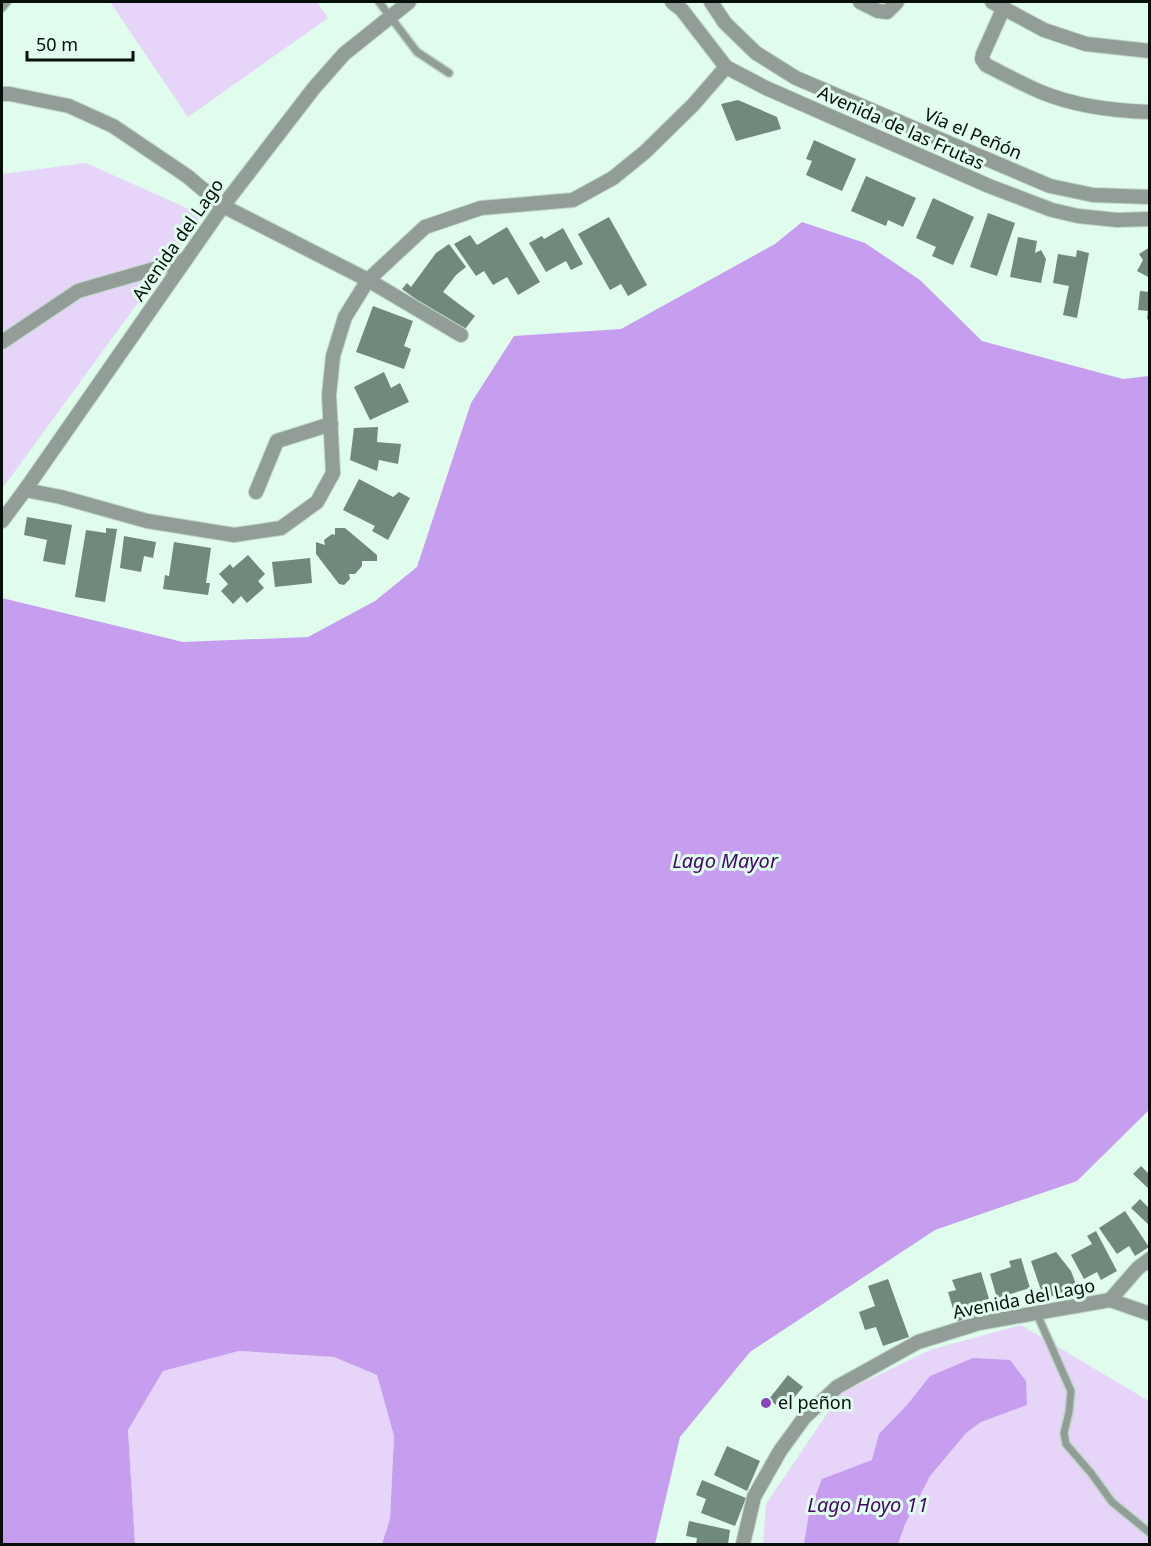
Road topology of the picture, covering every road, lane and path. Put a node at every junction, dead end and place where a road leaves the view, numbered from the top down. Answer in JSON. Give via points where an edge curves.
{"nodes":[{"id":1,"x":7,"y":2,"type":"edge"},
{"id":2,"x":379,"y":2,"type":"edge"},
{"id":3,"x":409,"y":2,"type":"edge"},
{"id":4,"x":672,"y":2,"type":"edge"},
{"id":5,"x":711,"y":2,"type":"edge"},
{"id":6,"x":860,"y":2,"type":"edge"},
{"id":7,"x":897,"y":2,"type":"edge"},
{"id":8,"x":998,"y":4,"type":"edge"},
{"id":9,"x":2,"y":8,"type":"edge"},
{"id":10,"x":389,"y":18,"type":"junction"},
{"id":11,"x":1149,"y":51,"type":"edge"},
{"id":12,"x":726,"y":67,"type":"junction"},
{"id":13,"x":449,"y":73,"type":"dead end"},
{"id":14,"x":2,"y":94,"type":"edge"},
{"id":15,"x":1149,"y":112,"type":"edge"},
{"id":16,"x":1149,"y":197,"type":"edge"},
{"id":17,"x":223,"y":206,"type":"junction"},
{"id":18,"x":1149,"y":219,"type":"edge"},
{"id":19,"x":185,"y":260,"type":"junction"},
{"id":20,"x":368,"y":280,"type":"junction"},
{"id":21,"x":461,"y":335,"type":"dead end"},
{"id":22,"x":2,"y":342,"type":"edge"},
{"id":23,"x":331,"y":424,"type":"junction"},
{"id":24,"x":25,"y":490,"type":"junction"},
{"id":25,"x":256,"y":492,"type":"dead end"},
{"id":26,"x":2,"y":521,"type":"edge"},
{"id":27,"x":1149,"y":1259,"type":"edge"},
{"id":28,"x":1110,"y":1300,"type":"junction"},
{"id":29,"x":1037,"y":1314,"type":"junction"},
{"id":30,"x":1149,"y":1314,"type":"edge"},
{"id":31,"x":1149,"y":1533,"type":"edge"},
{"id":32,"x":743,"y":1545,"type":"edge"}],
"edges":[{"from":1,"to":9,"type":"lane"},
{"from":2,"to":10,"type":"lane"},
{"from":3,"to":10,"type":"street","name":"Avenida del Lago"},
{"from":4,"to":12,"type":"street","name":"Avenida de las Frutas"},
{"from":5,"to":16,"type":"street","name":"Vía el Peñón","via":[[725,23],[756,53],[795,78],[1050,186],[1093,195]]},
{"from":6,"to":7,"type":"street","via":[[887,12]]},
{"from":8,"to":11,"type":"street","via":[[1044,30],[1086,44]]},
{"from":8,"to":15,"type":"street","via":[[982,59],[986,65],[1040,92],[1077,104]]},
{"from":10,"to":13,"type":"lane","via":[[417,52]]},
{"from":10,"to":17,"type":"street","name":"Avenida del Lago","via":[[344,54]]},
{"from":12,"to":18,"type":"street","name":"Avenida de las Frutas","via":[[989,186],[1052,210],[1107,219]]},
{"from":12,"to":20,"type":"street","via":[[693,105],[614,178],[573,200],[482,208],[425,226]]},
{"from":14,"to":17,"type":"street","via":[[69,106],[113,126],[187,176]]},
{"from":17,"to":19,"type":"street","name":"Avenida del Lago"},
{"from":17,"to":20,"type":"street"},
{"from":19,"to":22,"type":"street","via":[[78,291]]},
{"from":19,"to":24,"type":"street","name":"Avenida del Lago"},
{"from":20,"to":21,"type":"street"},
{"from":20,"to":23,"type":"street","via":[[345,317],[333,356]]},
{"from":23,"to":24,"type":"street","via":[[333,473],[317,502],[280,528],[234,535],[147,521]]},
{"from":23,"to":25,"type":"street","via":[[277,441]]},
{"from":24,"to":26,"type":"street","name":"Avenida del Lago"},
{"from":27,"to":28,"type":"street","name":"Avenida del Lago"},
{"from":28,"to":29,"type":"street","name":"Avenida del Lago"},
{"from":28,"to":30,"type":"street"},
{"from":29,"to":31,"type":"lane","via":[[1071,1391],[1066,1443],[1112,1502]]},
{"from":29,"to":32,"type":"street","name":"Avenida del Lago","via":[[979,1323],[918,1342],[837,1387],[804,1418],[780,1450],[754,1497]]}]}
